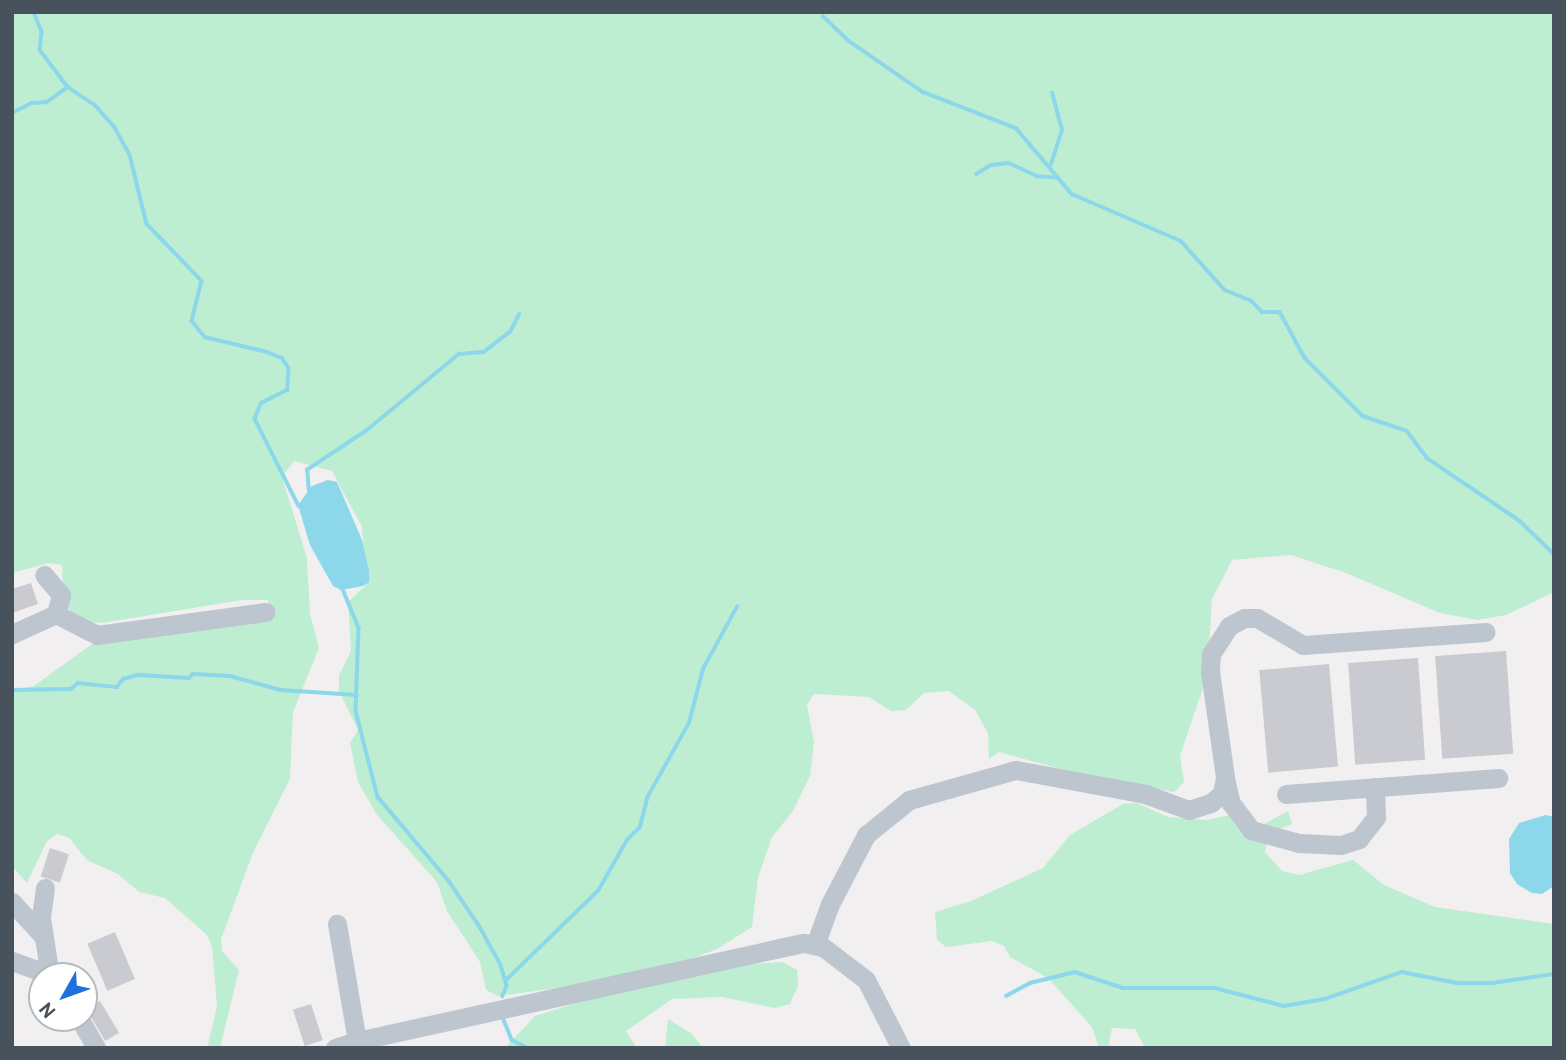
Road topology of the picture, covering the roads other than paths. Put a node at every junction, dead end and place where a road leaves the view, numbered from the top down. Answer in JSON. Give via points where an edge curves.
{"nodes":[{"id":1,"x":44,"y":575,"type":"dead end"},
{"id":2,"x":265,"y":612,"type":"dead end"},
{"id":3,"x":57,"y":614,"type":"junction"},
{"id":4,"x":1486,"y":632,"type":"dead end"},
{"id":5,"x":12,"y":634,"type":"edge"},
{"id":6,"x":1225,"y":777,"type":"junction"},
{"id":7,"x":1498,"y":778,"type":"dead end"},
{"id":8,"x":1375,"y":787,"type":"junction"},
{"id":9,"x":1286,"y":794,"type":"dead end"},
{"id":10,"x":45,"y":888,"type":"dead end"},
{"id":11,"x":12,"y":902,"type":"edge"},
{"id":12,"x":337,"y":924,"type":"dead end"},
{"id":13,"x":42,"y":935,"type":"junction"},
{"id":14,"x":815,"y":946,"type":"junction"},
{"id":15,"x":47,"y":962,"type":"edge"},
{"id":16,"x":87,"y":1032,"type":"edge"},
{"id":17,"x":357,"y":1041,"type":"junction"},
{"id":18,"x":96,"y":1048,"type":"edge"},
{"id":19,"x":335,"y":1048,"type":"edge"},
{"id":20,"x":901,"y":1048,"type":"edge"}],
"edges":[{"from":1,"to":3,"type":"lane","via":[[61,595]]},
{"from":2,"to":3,"type":"lane","via":[[97,635]]},
{"from":3,"to":5,"type":"lane"},
{"from":4,"to":6,"type":"lane","via":[[1323,646],[1287,639],[1257,618],[1229,626],[1211,654],[1210,672]]},
{"from":6,"to":8,"type":"lane","via":[[1231,803],[1251,830],[1299,843],[1341,845],[1359,839],[1376,817]]},
{"from":6,"to":14,"type":"lane","via":[[1222,793],[1211,803],[1189,810],[1145,794],[1016,769],[909,800],[866,835],[830,904]]},
{"from":7,"to":8,"type":"lane"},
{"from":8,"to":9,"type":"lane"},
{"from":10,"to":13,"type":"lane"},
{"from":11,"to":13,"type":"lane"},
{"from":12,"to":17,"type":"lane"},
{"from":13,"to":15,"type":"lane"},
{"from":14,"to":17,"type":"lane","via":[[774,947],[708,966]]},
{"from":14,"to":20,"type":"lane","via":[[840,958],[866,980]]},
{"from":16,"to":18,"type":"lane"},
{"from":17,"to":19,"type":"lane"}]}
